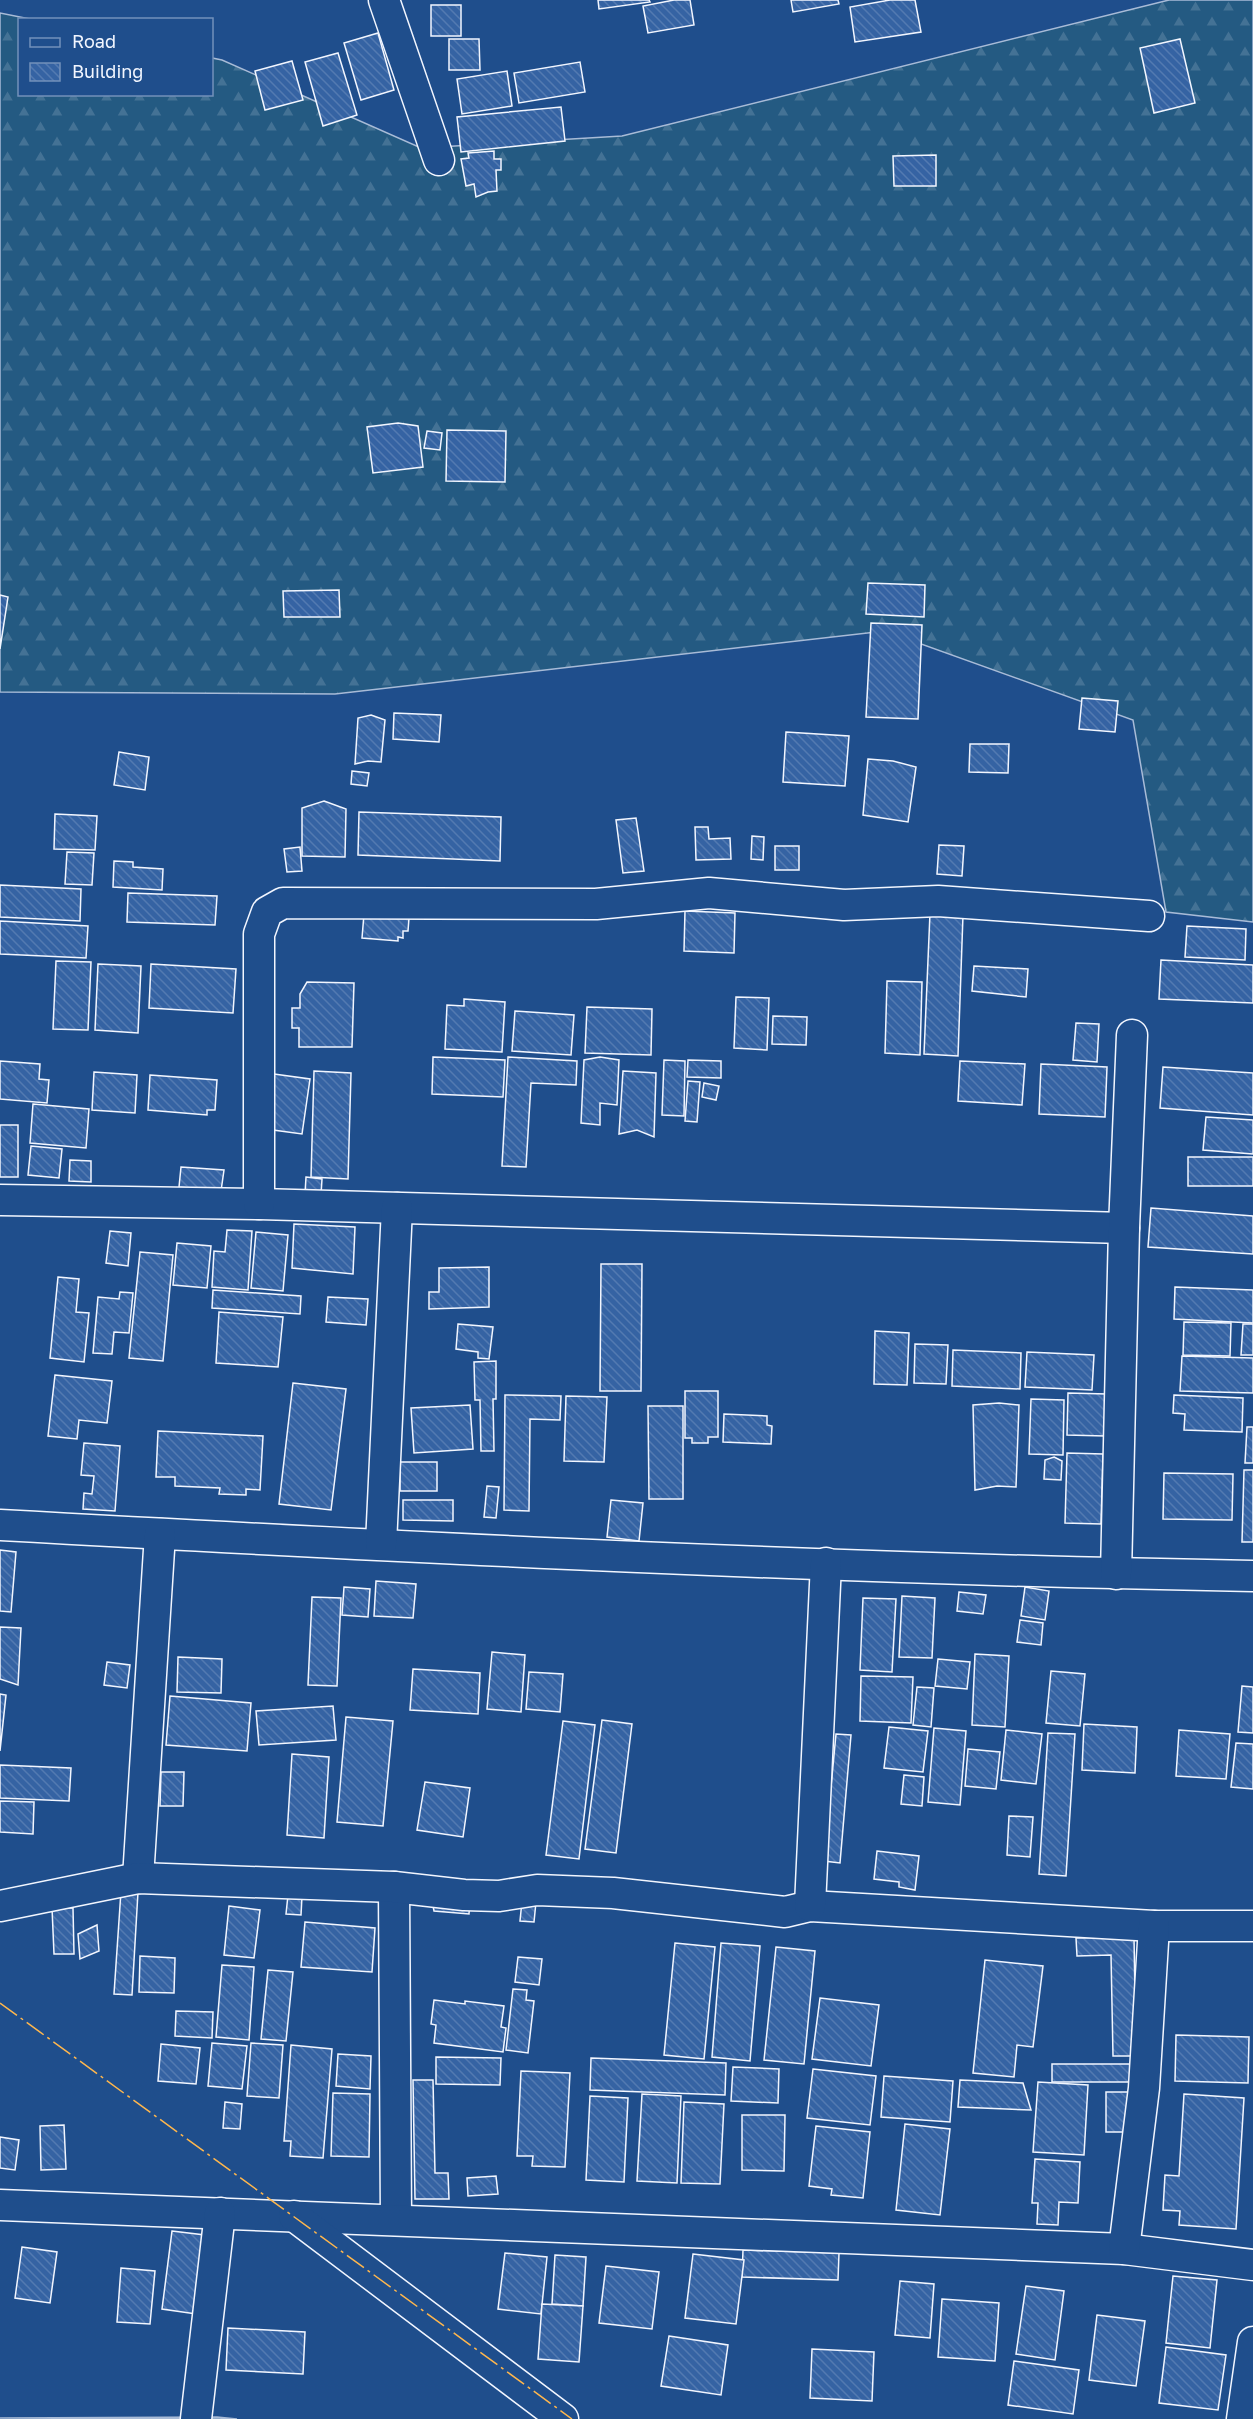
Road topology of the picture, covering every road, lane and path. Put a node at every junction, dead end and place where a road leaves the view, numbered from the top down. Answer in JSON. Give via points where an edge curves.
{"nodes":[{"id":1,"x":384,"y":0,"type":"edge"},
{"id":2,"x":439,"y":160,"type":"dead end"},
{"id":3,"x":1149,"y":916,"type":"dead end"},
{"id":4,"x":1132,"y":1035,"type":"dead end"},
{"id":5,"x":0,"y":1200,"type":"edge"},
{"id":6,"x":258,"y":1204,"type":"junction"},
{"id":7,"x":397,"y":1208,"type":"junction"},
{"id":8,"x":1124,"y":1228,"type":"junction"},
{"id":9,"x":0,"y":1525,"type":"edge"},
{"id":10,"x":160,"y":1534,"type":"junction"},
{"id":11,"x":381,"y":1544,"type":"junction"},
{"id":12,"x":826,"y":1563,"type":"junction"},
{"id":13,"x":1116,"y":1574,"type":"junction"},
{"id":14,"x":1253,"y":1576,"type":"edge"},
{"id":15,"x":138,"y":1878,"type":"junction"},
{"id":16,"x":394,"y":1887,"type":"junction"},
{"id":17,"x":0,"y":1906,"type":"edge"},
{"id":18,"x":810,"y":1906,"type":"junction"},
{"id":19,"x":1154,"y":1926,"type":"junction"},
{"id":20,"x":1253,"y":1926,"type":"edge"},
{"id":21,"x":0,"y":2205,"type":"edge"},
{"id":22,"x":220,"y":2213,"type":"junction"},
{"id":23,"x":294,"y":2216,"type":"junction"},
{"id":24,"x":396,"y":2220,"type":"junction"},
{"id":25,"x":1124,"y":2249,"type":"junction"},
{"id":26,"x":1253,"y":2265,"type":"edge"},
{"id":27,"x":1253,"y":2342,"type":"edge"},
{"id":28,"x":558,"y":2417,"type":"edge"},
{"id":29,"x":196,"y":2419,"type":"edge"},
{"id":30,"x":1242,"y":2419,"type":"edge"}],
"edges":[{"from":1,"to":2,"type":"street"},
{"from":3,"to":6,"type":"street","via":[[938,901],[844,905],[709,892],[596,904],[283,903],[267,912],[259,934]]},
{"from":4,"to":8,"type":"street"},
{"from":5,"to":6,"type":"street"},
{"from":6,"to":7,"type":"street"},
{"from":7,"to":8,"type":"street"},
{"from":7,"to":11,"type":"street"},
{"from":8,"to":13,"type":"street"},
{"from":9,"to":10,"type":"street"},
{"from":10,"to":11,"type":"street"},
{"from":10,"to":15,"type":"street"},
{"from":11,"to":12,"type":"street"},
{"from":12,"to":13,"type":"street"},
{"from":12,"to":18,"type":"street"},
{"from":13,"to":14,"type":"street"},
{"from":15,"to":16,"type":"street"},
{"from":15,"to":17,"type":"street"},
{"from":16,"to":18,"type":"street","via":[[499,1896],[537,1890],[612,1893],[785,1912]]},
{"from":16,"to":24,"type":"street"},
{"from":18,"to":19,"type":"street"},
{"from":19,"to":20,"type":"street"},
{"from":19,"to":25,"type":"street","via":[[1144,2088]]},
{"from":21,"to":22,"type":"street"},
{"from":22,"to":23,"type":"street"},
{"from":22,"to":29,"type":"street"},
{"from":23,"to":24,"type":"street"},
{"from":23,"to":28,"type":"street"},
{"from":24,"to":25,"type":"street"},
{"from":25,"to":26,"type":"street"},
{"from":27,"to":30,"type":"street"}]}
